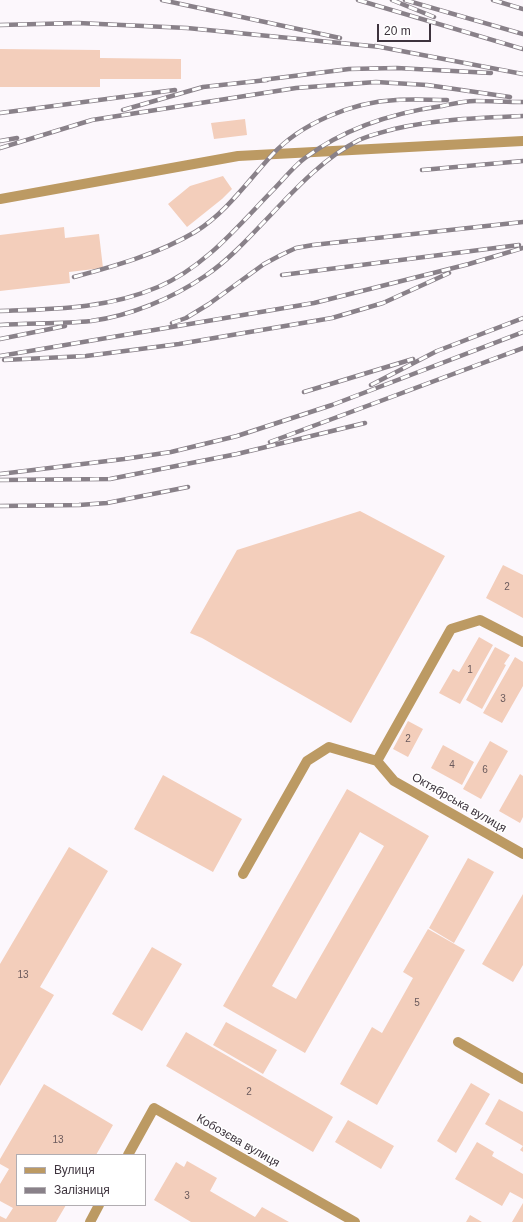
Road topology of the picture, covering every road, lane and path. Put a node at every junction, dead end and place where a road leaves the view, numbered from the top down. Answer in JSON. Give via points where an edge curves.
{"nodes":[{"id":1,"x":523,"y":141,"type":"edge"},
{"id":2,"x":0,"y":199,"type":"edge"},
{"id":3,"x":523,"y":642,"type":"edge"},
{"id":4,"x":377,"y":761,"type":"junction"},
{"id":5,"x":523,"y":854,"type":"edge"},
{"id":6,"x":243,"y":874,"type":"dead end"},
{"id":7,"x":458,"y":1042,"type":"dead end"},
{"id":8,"x":523,"y":1079,"type":"edge"},
{"id":9,"x":129,"y":1154,"type":"edge"},
{"id":10,"x":98,"y":1206,"type":"edge"},
{"id":11,"x":90,"y":1222,"type":"edge"},
{"id":12,"x":355,"y":1222,"type":"edge"}],
"edges":[{"from":1,"to":2,"type":"street","via":[[238,156]]},
{"from":3,"to":4,"type":"street","via":[[480,620],[451,629]]},
{"from":4,"to":5,"type":"street","name":"Октябрська вулиця","via":[[394,781]]},
{"from":4,"to":6,"type":"street","via":[[329,747],[307,761]]},
{"from":7,"to":8,"type":"street"},
{"from":9,"to":12,"type":"street","name":"Кобозєва вулиця","via":[[154,1108]]},
{"from":10,"to":11,"type":"street"}]}
